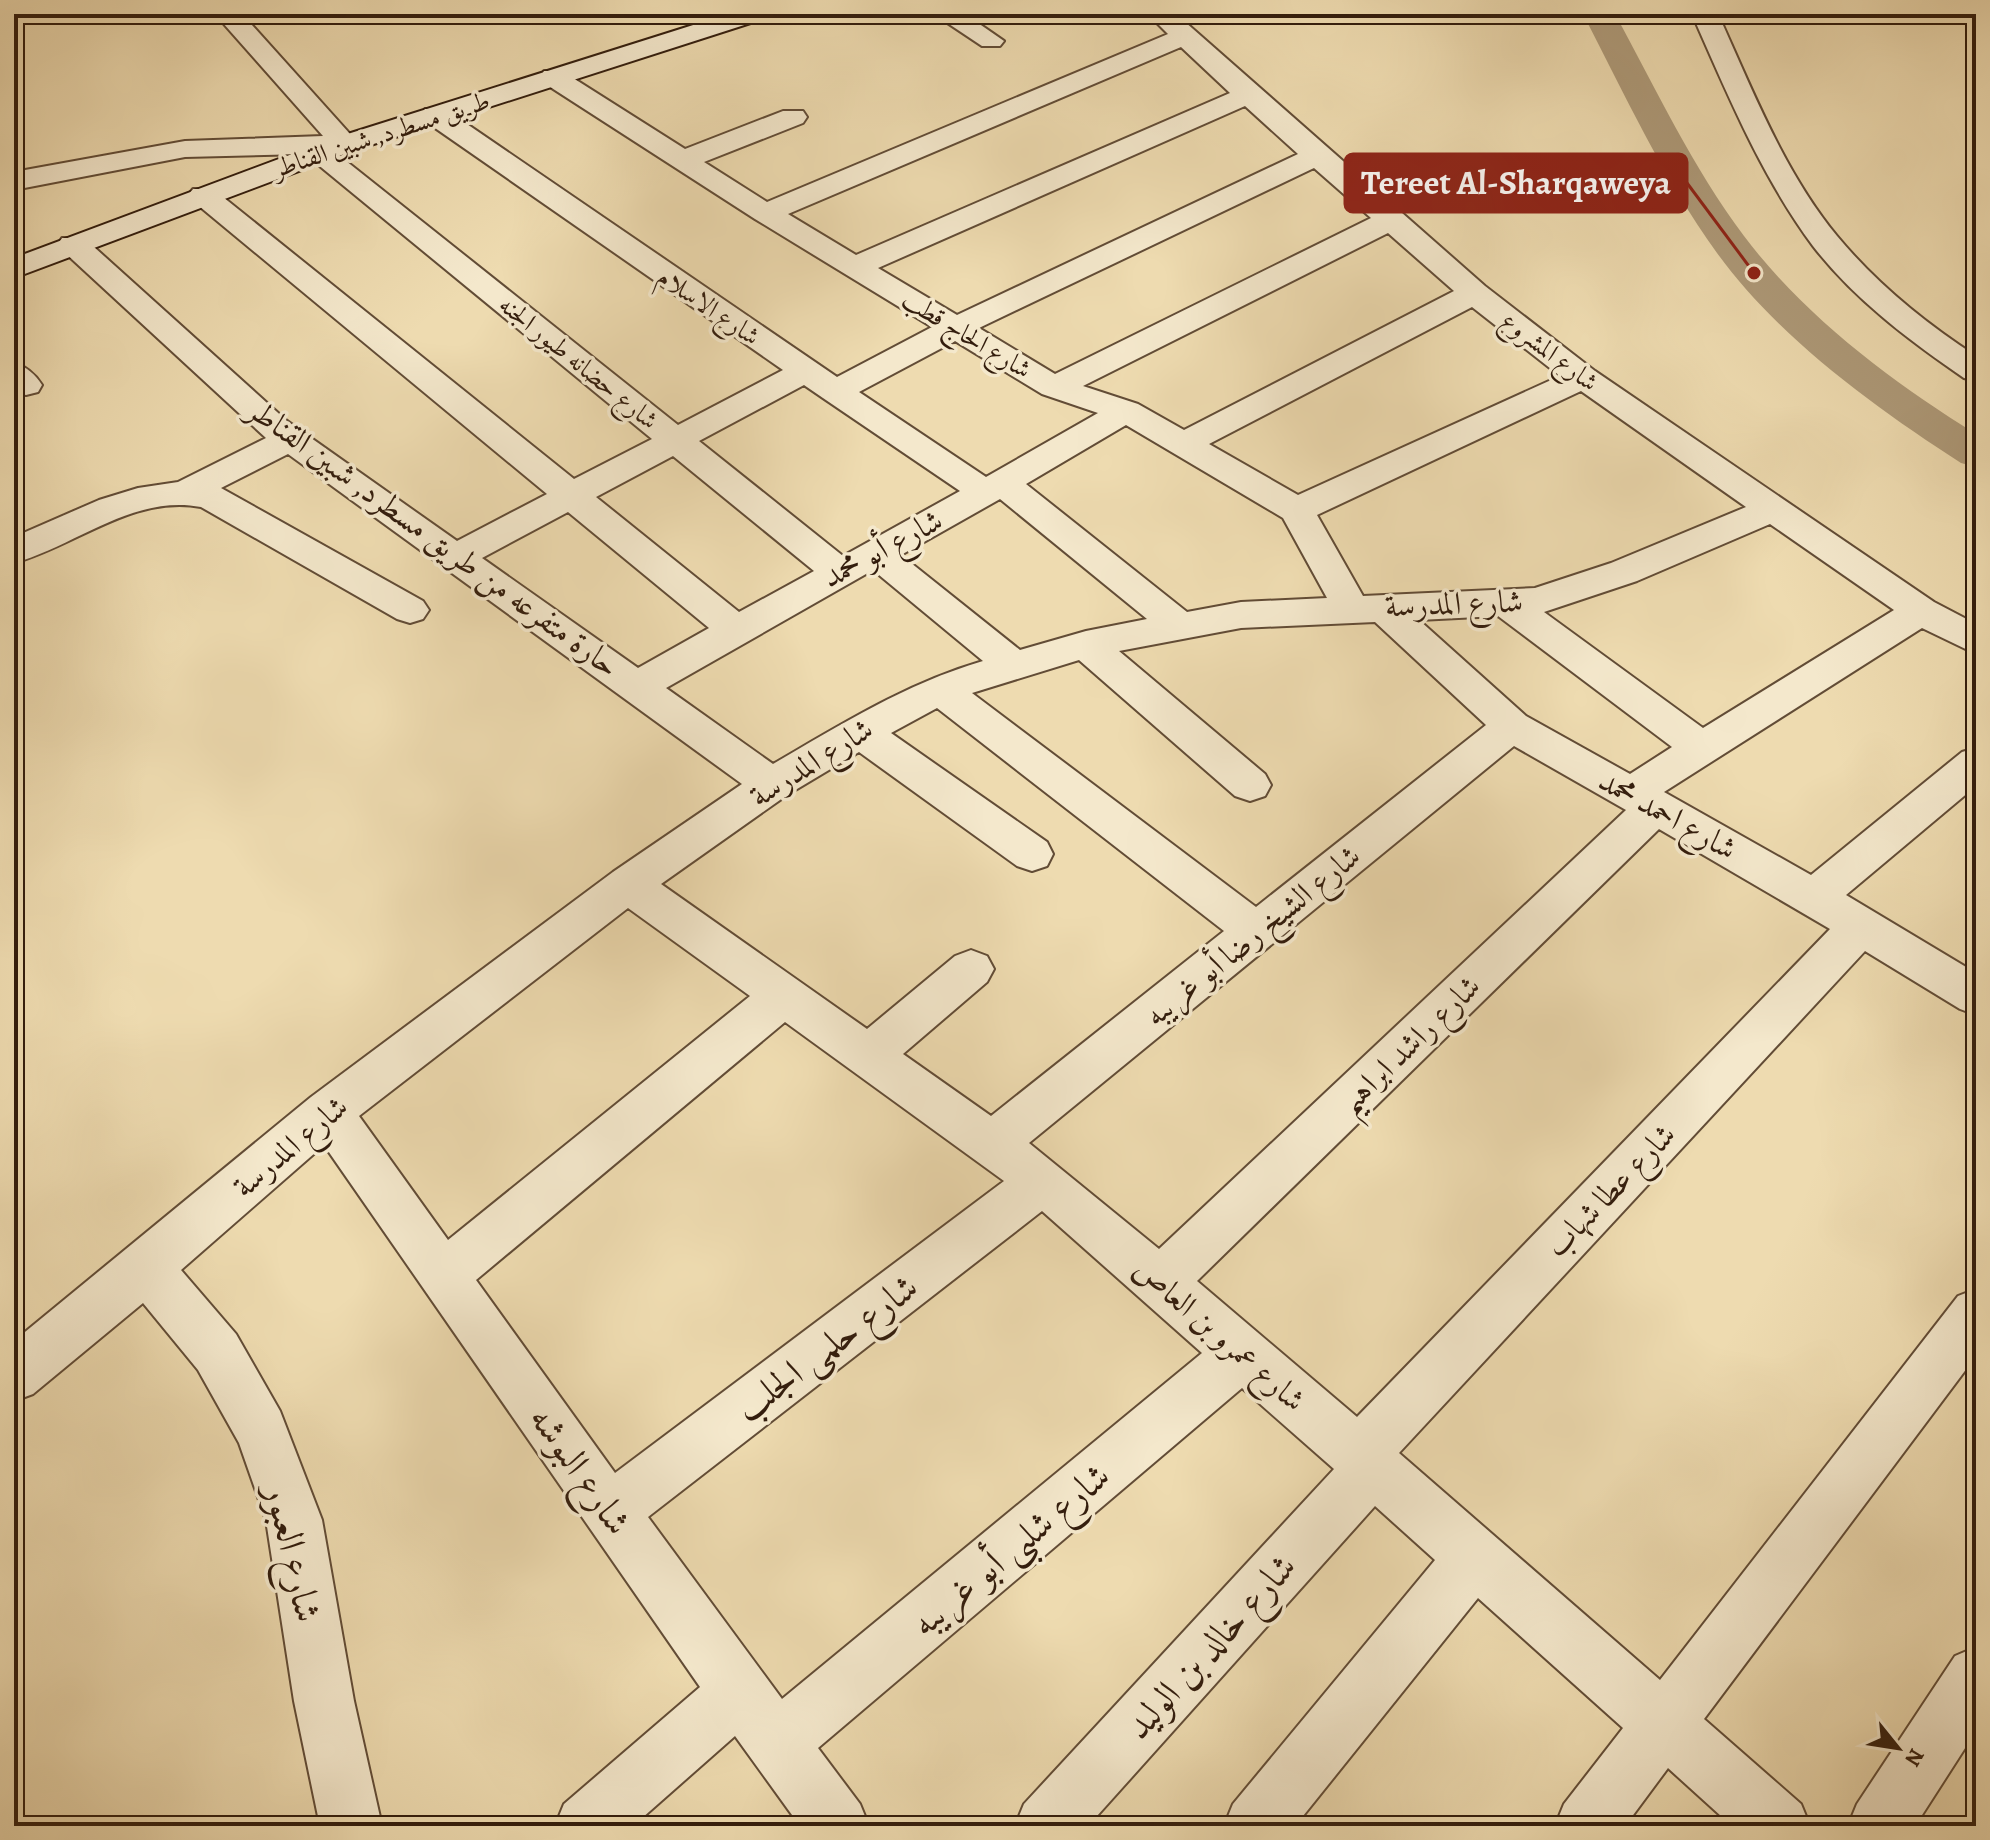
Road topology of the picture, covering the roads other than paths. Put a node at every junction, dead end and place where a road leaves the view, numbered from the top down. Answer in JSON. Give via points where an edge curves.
{"nodes":[{"id":1,"x":228,"y":14,"type":"edge"},
{"id":2,"x":947,"y":14,"type":"edge"},
{"id":3,"x":1161,"y":14,"type":"edge"},
{"id":4,"x":1705,"y":14,"type":"edge"},
{"id":5,"x":748,"y":15,"type":"edge"},
{"id":6,"x":1185,"y":36,"type":"junction"},
{"id":7,"x":991,"y":41,"type":"dead end"},
{"id":8,"x":553,"y":77,"type":"junction"},
{"id":9,"x":1248,"y":95,"type":"junction"},
{"id":10,"x":435,"y":115,"type":"junction"},
{"id":11,"x":793,"y":117,"type":"dead end"},
{"id":12,"x":332,"y":148,"type":"junction"},
{"id":13,"x":1316,"y":156,"type":"junction"},
{"id":14,"x":683,"y":160,"type":"junction"},
{"id":15,"x":14,"y":181,"type":"edge"},
{"id":16,"x":203,"y":195,"type":"junction"},
{"id":17,"x":765,"y":213,"type":"junction"},
{"id":18,"x":1390,"y":220,"type":"junction"},
{"id":19,"x":73,"y":244,"type":"junction"},
{"id":20,"x":854,"y":267,"type":"junction"},
{"id":21,"x":14,"y":269,"type":"edge"},
{"id":22,"x":1474,"y":293,"type":"junction"},
{"id":23,"x":957,"y":327,"type":"junction"},
{"id":24,"x":806,"y":371,"type":"junction"},
{"id":25,"x":1976,"y":371,"type":"edge"},
{"id":26,"x":1583,"y":378,"type":"junction"},
{"id":27,"x":1054,"y":387,"type":"junction"},
{"id":28,"x":835,"y":391,"type":"junction"},
{"id":29,"x":1126,"y":411,"type":"junction"},
{"id":30,"x":290,"y":439,"type":"junction"},
{"id":31,"x":676,"y":440,"type":"junction"},
{"id":32,"x":1183,"y":444,"type":"junction"},
{"id":33,"x":995,"y":488,"type":"junction"},
{"id":34,"x":190,"y":490,"type":"junction"},
{"id":35,"x":572,"y":496,"type":"junction"},
{"id":36,"x":1297,"y":510,"type":"junction"},
{"id":37,"x":1771,"y":510,"type":"junction"},
{"id":38,"x":14,"y":551,"type":"edge"},
{"id":39,"x":874,"y":552,"type":"junction"},
{"id":40,"x":457,"y":556,"type":"junction"},
{"id":41,"x":838,"y":571,"type":"junction"},
{"id":42,"x":1506,"y":603,"type":"junction"},
{"id":43,"x":1366,"y":607,"type":"junction"},
{"id":44,"x":410,"y":610,"type":"dead end"},
{"id":45,"x":1921,"y":611,"type":"junction"},
{"id":46,"x":1181,"y":627,"type":"junction"},
{"id":47,"x":736,"y":630,"type":"junction"},
{"id":48,"x":1976,"y":641,"type":"edge"},
{"id":49,"x":1086,"y":644,"type":"junction"},
{"id":50,"x":1013,"y":665,"type":"junction"},
{"id":51,"x":638,"y":686,"type":"junction"},
{"id":52,"x":941,"y":690,"type":"junction"},
{"id":53,"x":1512,"y":726,"type":"junction"},
{"id":54,"x":858,"y":730,"type":"junction"},
{"id":55,"x":1703,"y":749,"type":"junction"},
{"id":56,"x":1976,"y":763,"type":"edge"},
{"id":57,"x":772,"y":784,"type":"junction"},
{"id":58,"x":1250,"y":785,"type":"dead end"},
{"id":59,"x":1645,"y":799,"type":"junction"},
{"id":60,"x":1032,"y":854,"type":"dead end"},
{"id":61,"x":628,"y":884,"type":"junction"},
{"id":62,"x":1814,"y":897,"type":"junction"},
{"id":63,"x":1862,"y":925,"type":"junction"},
{"id":64,"x":1256,"y":931,"type":"junction"},
{"id":65,"x":971,"y":969,"type":"dead end"},
{"id":66,"x":783,"y":996,"type":"junction"},
{"id":67,"x":1976,"y":996,"type":"edge"},
{"id":68,"x":868,"y":1056,"type":"junction"},
{"id":69,"x":328,"y":1112,"type":"junction"},
{"id":70,"x":993,"y":1143,"type":"junction"},
{"id":71,"x":1043,"y":1181,"type":"junction"},
{"id":72,"x":146,"y":1268,"type":"junction"},
{"id":73,"x":445,"y":1274,"type":"junction"},
{"id":74,"x":1160,"y":1282,"type":"junction"},
{"id":75,"x":1976,"y":1314,"type":"edge"},
{"id":76,"x":1242,"y":1354,"type":"junction"},
{"id":77,"x":14,"y":1375,"type":"edge"},
{"id":78,"x":1366,"y":1461,"type":"junction"},
{"id":79,"x":609,"y":1512,"type":"junction"},
{"id":80,"x":1474,"y":1557,"type":"junction"},
{"id":81,"x":1976,"y":1677,"type":"edge"},
{"id":82,"x":740,"y":1692,"type":"junction"},
{"id":83,"x":1666,"y":1724,"type":"junction"},
{"id":84,"x":777,"y":1743,"type":"junction"},
{"id":85,"x":351,"y":1826,"type":"edge"},
{"id":86,"x":586,"y":1826,"type":"edge"},
{"id":87,"x":838,"y":1826,"type":"edge"},
{"id":88,"x":1046,"y":1826,"type":"edge"},
{"id":89,"x":1255,"y":1826,"type":"edge"},
{"id":90,"x":1586,"y":1826,"type":"edge"},
{"id":91,"x":1779,"y":1826,"type":"edge"},
{"id":92,"x":1879,"y":1826,"type":"edge"}],
"edges":[{"from":1,"to":12,"type":"street","name":"شارع حضانه طيور الجنه"},
{"from":2,"to":7,"type":"street"},
{"from":3,"to":6,"type":"street","name":"شارع المشروع"},
{"from":4,"to":25,"type":"street","via":[[1737,86],[1811,222],[1868,287]]},
{"from":5,"to":8,"type":"street","name":"طريق مسطرد, شبين القناطر"},
{"from":6,"to":9,"type":"street","name":"شارع المشروع"},
{"from":6,"to":17,"type":"street"},
{"from":8,"to":10,"type":"street","name":"طريق مسطرد, شبين القناطر"},
{"from":8,"to":14,"type":"street","name":"شارع الحاج قطب"},
{"from":9,"to":13,"type":"street","name":"شارع المشروع"},
{"from":9,"to":20,"type":"street"},
{"from":10,"to":12,"type":"street","name":"طريق مسطرد, شبين القناطر"},
{"from":10,"to":24,"type":"street","name":"شارع الاسلام"},
{"from":11,"to":14,"type":"street"},
{"from":12,"to":15,"type":"street","via":[[185,149]]},
{"from":12,"to":16,"type":"street","name":"طريق مسطرد, شبين القناطر"},
{"from":12,"to":31,"type":"street","name":"شارع حضانه طيور الجنه"},
{"from":13,"to":18,"type":"street","name":"شارع المشروع"},
{"from":13,"to":23,"type":"street"},
{"from":14,"to":17,"type":"street","name":"شارع الحاج قطب"},
{"from":16,"to":19,"type":"street","name":"طريق مسطرد, شبين القناطر"},
{"from":16,"to":35,"type":"street"},
{"from":17,"to":20,"type":"street","name":"شارع الحاج قطب"},
{"from":18,"to":22,"type":"street","name":"شارع المشروع"},
{"from":18,"to":27,"type":"street"},
{"from":19,"to":21,"type":"street","name":"طريق مسطرد, شبين القناطر"},
{"from":19,"to":30,"type":"street","name":"حارة متفرعه من طريق مسطرد, شبين القناطر"},
{"from":20,"to":23,"type":"street","name":"شارع الحاج قطب"},
{"from":22,"to":26,"type":"street","name":"شارع المشروع"},
{"from":22,"to":32,"type":"street"},
{"from":23,"to":27,"type":"street","name":"شارع الحاج قطب"},
{"from":23,"to":28,"type":"street"},
{"from":24,"to":28,"type":"street","name":"شارع الاسلام"},
{"from":24,"to":31,"type":"street"},
{"from":26,"to":36,"type":"street"},
{"from":26,"to":37,"type":"street","name":"شارع المشروع"},
{"from":27,"to":29,"type":"street","name":"شارع الحاج قطب"},
{"from":28,"to":33,"type":"street","name":"شارع الاسلام"},
{"from":29,"to":32,"type":"street","name":"شارع الحاج قطب"},
{"from":29,"to":33,"type":"street","name":"شارع أبو محمد"},
{"from":30,"to":34,"type":"street"},
{"from":30,"to":40,"type":"street","name":"حارة متفرعه من طريق مسطرد, شبين القناطر"},
{"from":31,"to":35,"type":"street"},
{"from":31,"to":41,"type":"street","name":"شارع حضانه طيور الجنه"},
{"from":32,"to":36,"type":"street","name":"شارع الحاج قطب"},
{"from":33,"to":39,"type":"street","name":"شارع أبو محمد"},
{"from":33,"to":46,"type":"street","name":"شارع الاسلام"},
{"from":34,"to":38,"type":"street","via":[[138,500]]},
{"from":34,"to":44,"type":"street"},
{"from":35,"to":40,"type":"street"},
{"from":35,"to":47,"type":"street"},
{"from":36,"to":43,"type":"street"},
{"from":37,"to":42,"type":"street","name":"شارع المدرسة","via":[[1624,572],[1537,601]]},
{"from":37,"to":45,"type":"street","name":"شارع المشروع"},
{"from":39,"to":41,"type":"street","name":"شارع أبو محمد"},
{"from":39,"to":50,"type":"street"},
{"from":40,"to":51,"type":"street","name":"حارة متفرعه من طريق مسطرد, شبين القناطر"},
{"from":41,"to":47,"type":"street","name":"شارع أبو محمد"},
{"from":42,"to":43,"type":"street","name":"شارع المدرسة"},
{"from":42,"to":55,"type":"street"},
{"from":43,"to":46,"type":"street","name":"شارع المدرسة","via":[[1241,615]]},
{"from":43,"to":53,"type":"street","name":"شارع احمد محمد"},
{"from":45,"to":48,"type":"street","name":"شارع المشروع"},
{"from":45,"to":55,"type":"street","name":"شارع راشد ابراهيم"},
{"from":46,"to":49,"type":"street","name":"شارع المدرسة"},
{"from":47,"to":51,"type":"street","name":"شارع أبو محمد"},
{"from":49,"to":50,"type":"street","name":"شارع المدرسة"},
{"from":49,"to":58,"type":"street"},
{"from":50,"to":52,"type":"street","name":"شارع المدرسة"},
{"from":51,"to":57,"type":"street","name":"حارة متفرعه من طريق مسطرد, شبين القناطر"},
{"from":52,"to":54,"type":"street","name":"شارع المدرسة"},
{"from":52,"to":64,"type":"street"},
{"from":53,"to":59,"type":"street","name":"شارع احمد محمد"},
{"from":53,"to":64,"type":"street","name":"شارع الشيخ رضا أبو غريبه"},
{"from":54,"to":57,"type":"street","name":"شارع المدرسة"},
{"from":54,"to":60,"type":"street"},
{"from":55,"to":59,"type":"street","name":"شارع راشد ابراهيم"},
{"from":56,"to":62,"type":"street"},
{"from":57,"to":61,"type":"street","name":"شارع المدرسة"},
{"from":59,"to":62,"type":"street","name":"شارع احمد محمد"},
{"from":59,"to":74,"type":"street","name":"شارع راشد ابراهيم"},
{"from":61,"to":66,"type":"street","name":"شارع عمرو بن العاص"},
{"from":61,"to":69,"type":"street","name":"شارع المدرسة"},
{"from":62,"to":63,"type":"street","name":"شارع احمد محمد"},
{"from":63,"to":67,"type":"street","name":"شارع احمد محمد"},
{"from":63,"to":78,"type":"street","name":"شارع عطا شهاب"},
{"from":64,"to":70,"type":"street","name":"شارع الشيخ رضا أبو غريبه"},
{"from":65,"to":68,"type":"street"},
{"from":66,"to":68,"type":"street","name":"شارع عمرو بن العاص"},
{"from":66,"to":73,"type":"street"},
{"from":68,"to":70,"type":"street","name":"شارع عمرو بن العاص"},
{"from":69,"to":72,"type":"street","name":"شارع المدرسة"},
{"from":69,"to":73,"type":"street","name":"شارع البوشه"},
{"from":70,"to":71,"type":"street","name":"شارع عمرو بن العاص"},
{"from":71,"to":74,"type":"street","name":"شارع عمرو بن العاص"},
{"from":71,"to":79,"type":"street","name":"شارع حلمى الجلب"},
{"from":72,"to":77,"type":"street","name":"شارع المدرسة"},
{"from":72,"to":85,"type":"street","name":"شارع العبور","via":[[217,1352],[261,1430],[288,1505]]},
{"from":73,"to":79,"type":"street","name":"شارع البوشه"},
{"from":74,"to":76,"type":"street","name":"شارع عمرو بن العاص"},
{"from":75,"to":83,"type":"street"},
{"from":76,"to":78,"type":"street","name":"شارع عمرو بن العاص"},
{"from":76,"to":84,"type":"street","name":"شارع شلبى أبو غريبه"},
{"from":78,"to":80,"type":"street","name":"شارع عمرو بن العاص"},
{"from":78,"to":88,"type":"street","name":"شارع خالد بن الوليد"},
{"from":79,"to":82,"type":"street","name":"شارع البوشه"},
{"from":80,"to":83,"type":"street","name":"شارع عمرو بن العاص"},
{"from":80,"to":89,"type":"street"},
{"from":81,"to":92,"type":"street"},
{"from":82,"to":84,"type":"street","name":"شارع البوشه"},
{"from":82,"to":86,"type":"street"},
{"from":83,"to":90,"type":"street"},
{"from":83,"to":91,"type":"street","name":"شارع عمرو بن العاص"},
{"from":84,"to":87,"type":"street","name":"شارع البوشه"}]}
